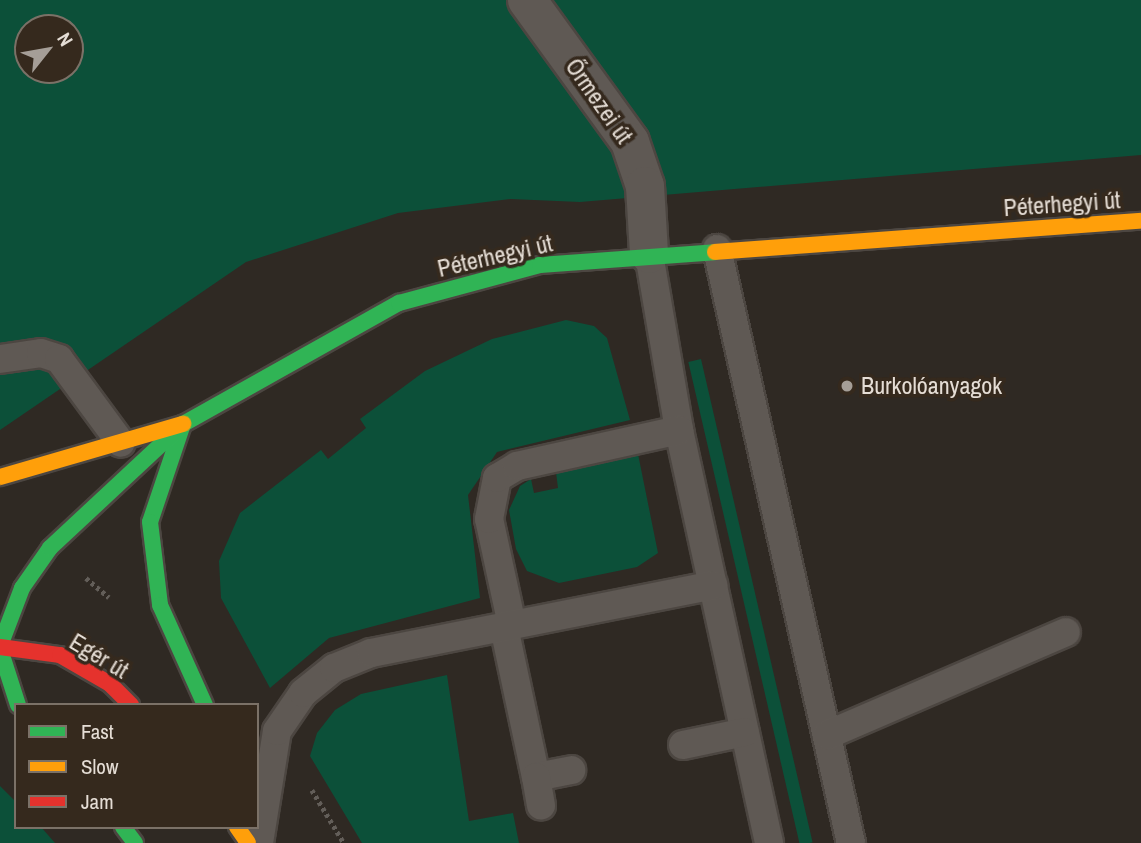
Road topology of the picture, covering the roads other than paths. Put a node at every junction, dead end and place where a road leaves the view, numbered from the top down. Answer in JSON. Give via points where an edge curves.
{"nodes":[{"id":1,"x":527,"y":0,"type":"edge"},
{"id":2,"x":1141,"y":221,"type":"edge"},
{"id":3,"x":717,"y":249,"type":"junction"},
{"id":4,"x":649,"y":254,"type":"junction"},
{"id":5,"x":0,"y":359,"type":"edge"},
{"id":6,"x":183,"y":424,"type":"junction"},
{"id":7,"x":679,"y":430,"type":"junction"},
{"id":8,"x":121,"y":443,"type":"junction"},
{"id":9,"x":0,"y":477,"type":"edge"},
{"id":10,"x":713,"y":586,"type":"junction"},
{"id":11,"x":508,"y":626,"type":"junction"},
{"id":12,"x":1066,"y":632,"type":"dead end"},
{"id":13,"x":0,"y":647,"type":"edge"},
{"id":14,"x":17,"y":703,"type":"edge"},
{"id":15,"x":129,"y":703,"type":"edge"},
{"id":16,"x":204,"y":703,"type":"edge"},
{"id":17,"x":745,"y":732,"type":"junction"},
{"id":18,"x":827,"y":735,"type":"junction"},
{"id":19,"x":683,"y":745,"type":"dead end"},
{"id":20,"x":571,"y":770,"type":"dead end"},
{"id":21,"x":536,"y":777,"type":"junction"},
{"id":22,"x":541,"y":806,"type":"dead end"},
{"id":23,"x":258,"y":843,"type":"edge"},
{"id":24,"x":769,"y":843,"type":"edge"},
{"id":25,"x":851,"y":843,"type":"edge"}],
"edges":[{"from":1,"to":4,"type":"street","name":"Őrmezei út","via":[[631,142],[645,186]]},
{"from":2,"to":3,"type":"street","name":"Péterhegyi út"},
{"from":3,"to":4,"type":"street","name":"Péterhegyi út"},
{"from":3,"to":18,"type":"lane"},
{"from":4,"to":6,"type":"street","name":"Péterhegyi út","via":[[541,265],[399,303]]},
{"from":4,"to":7,"type":"lane"},
{"from":5,"to":8,"type":"lane","via":[[41,353],[59,359]]},
{"from":6,"to":8,"type":"street"},
{"from":6,"to":13,"type":"street","name":"Péterhegyi út","via":[[50,548],[22,588]]},
{"from":6,"to":16,"type":"street","via":[[150,522],[160,605]]},
{"from":7,"to":10,"type":"lane"},
{"from":7,"to":11,"type":"lane","via":[[517,466],[497,478],[489,519]]},
{"from":8,"to":9,"type":"street"},
{"from":10,"to":11,"type":"lane"},
{"from":10,"to":17,"type":"lane"},
{"from":11,"to":21,"type":"lane"},
{"from":11,"to":23,"type":"lane","via":[[371,653],[320,677],[277,731]]},
{"from":12,"to":18,"type":"lane"},
{"from":13,"to":14,"type":"street"},
{"from":13,"to":15,"type":"street","name":"Egér út","via":[[60,655],[110,684]]},
{"from":17,"to":19,"type":"lane"},
{"from":17,"to":24,"type":"lane"},
{"from":18,"to":25,"type":"lane"},
{"from":20,"to":21,"type":"lane"},
{"from":21,"to":22,"type":"lane"}]}
